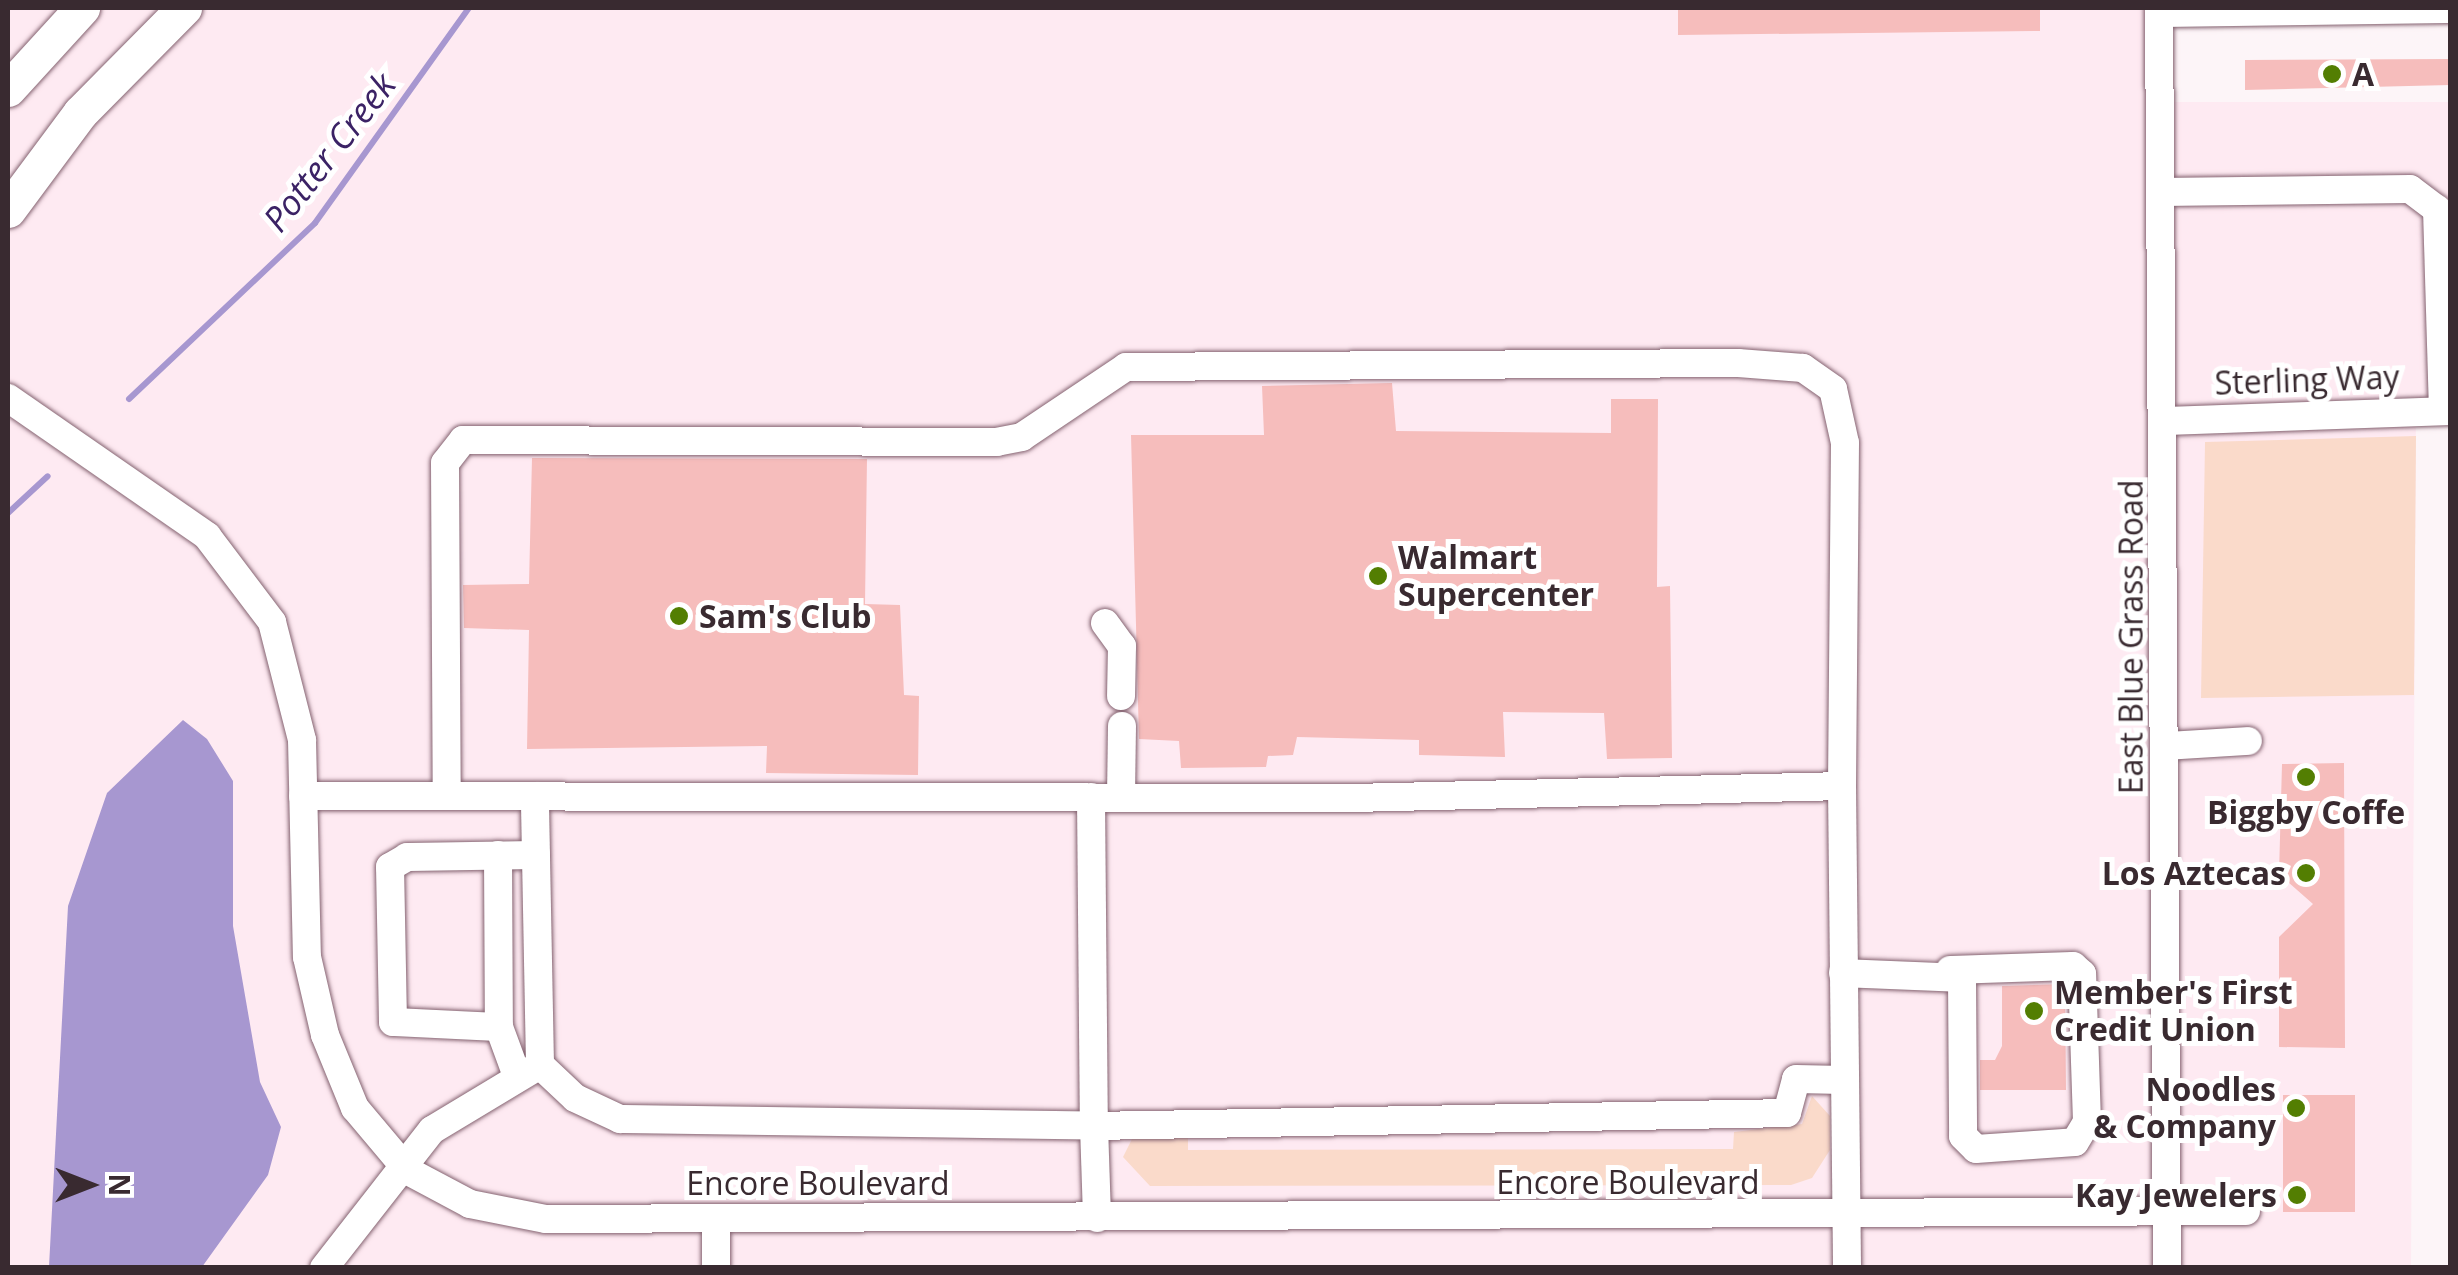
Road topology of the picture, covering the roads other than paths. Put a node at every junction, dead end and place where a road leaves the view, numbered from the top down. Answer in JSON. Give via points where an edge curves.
{"nodes":[{"id":1,"x":82,"y":8,"type":"edge"},
{"id":2,"x":184,"y":8,"type":"edge"},
{"id":3,"x":2450,"y":9,"type":"edge"},
{"id":4,"x":2159,"y":10,"type":"edge"},
{"id":5,"x":8,"y":89,"type":"edge"},
{"id":6,"x":2161,"y":192,"type":"junction"},
{"id":7,"x":8,"y":210,"type":"edge"},
{"id":8,"x":8,"y":398,"type":"edge"},
{"id":9,"x":2446,"y":411,"type":"edge"},
{"id":10,"x":2166,"y":421,"type":"junction"},
{"id":11,"x":1106,"y":623,"type":"dead end"},
{"id":12,"x":1121,"y":696,"type":"dead end"},
{"id":13,"x":1122,"y":726,"type":"dead end"},
{"id":14,"x":2248,"y":741,"type":"dead end"},
{"id":15,"x":2166,"y":746,"type":"junction"},
{"id":16,"x":1842,"y":786,"type":"junction"},
{"id":17,"x":303,"y":796,"type":"junction"},
{"id":18,"x":447,"y":796,"type":"junction"},
{"id":19,"x":535,"y":796,"type":"junction"},
{"id":20,"x":1090,"y":798,"type":"junction"},
{"id":21,"x":1121,"y":798,"type":"junction"},
{"id":22,"x":536,"y":854,"type":"junction"},
{"id":23,"x":498,"y":855,"type":"junction"},
{"id":24,"x":1843,"y":973,"type":"junction"},
{"id":25,"x":1956,"y":974,"type":"junction"},
{"id":26,"x":500,"y":1027,"type":"junction"},
{"id":27,"x":529,"y":1071,"type":"junction"},
{"id":28,"x":1844,"y":1080,"type":"junction"},
{"id":29,"x":1094,"y":1126,"type":"junction"},
{"id":30,"x":408,"y":1171,"type":"junction"},
{"id":31,"x":2246,"y":1211,"type":"dead end"},
{"id":32,"x":2167,"y":1216,"type":"junction"},
{"id":33,"x":1846,"y":1217,"type":"junction"},
{"id":34,"x":716,"y":1218,"type":"junction"},
{"id":35,"x":1097,"y":1218,"type":"junction"},
{"id":36,"x":324,"y":1268,"type":"edge"},
{"id":37,"x":716,"y":1268,"type":"edge"},
{"id":38,"x":1847,"y":1268,"type":"edge"},
{"id":39,"x":2167,"y":1268,"type":"edge"}],
"edges":[{"from":1,"to":5,"type":"main road"},
{"from":2,"to":7,"type":"main road","via":[[80,113]]},
{"from":3,"to":4,"type":"street"},
{"from":4,"to":6,"type":"street","name":"East Blue Grass Road"},
{"from":6,"to":9,"type":"street","via":[[2410,189],[2437,209]]},
{"from":6,"to":10,"type":"street","name":"East Blue Grass Road"},
{"from":8,"to":17,"type":"street","name":"Encore Boulevard","via":[[232,560],[287,664]]},
{"from":9,"to":10,"type":"street","name":"Sterling Way"},
{"from":10,"to":15,"type":"street","name":"East Blue Grass Road"},
{"from":11,"to":12,"type":"street","via":[[1122,646]]},
{"from":13,"to":21,"type":"street"},
{"from":14,"to":15,"type":"street"},
{"from":15,"to":32,"type":"street","name":"East Blue Grass Road"},
{"from":16,"to":18,"type":"street","via":[[1845,443],[1833,390],[1802,368],[1164,366],[1106,373],[1022,438],[997,442],[463,440],[445,463]]},
{"from":16,"to":21,"type":"street"},
{"from":16,"to":24,"type":"street"},
{"from":17,"to":18,"type":"street"},
{"from":17,"to":30,"type":"street","name":"Encore Boulevard","via":[[307,957],[325,1035],[355,1108]]},
{"from":18,"to":19,"type":"street"},
{"from":19,"to":20,"type":"street"},
{"from":19,"to":22,"type":"street"},
{"from":20,"to":21,"type":"street"},
{"from":20,"to":29,"type":"street"},
{"from":22,"to":23,"type":"street"},
{"from":22,"to":27,"type":"street"},
{"from":23,"to":26,"type":"street"},
{"from":23,"to":26,"type":"street","via":[[397,860],[389,916],[393,1022]]},
{"from":24,"to":25,"type":"street"},
{"from":24,"to":28,"type":"street"},
{"from":25,"to":25,"type":"street","via":[[2073,966],[2082,974],[2084,1133],[2062,1146],[1976,1149],[1963,1136]]},
{"from":26,"to":27,"type":"street"},
{"from":27,"to":29,"type":"street","via":[[620,1120]]},
{"from":27,"to":30,"type":"street","via":[[432,1130]]},
{"from":28,"to":29,"type":"street","via":[[1796,1079],[1788,1113]]},
{"from":28,"to":33,"type":"street"},
{"from":29,"to":35,"type":"street"},
{"from":30,"to":34,"type":"street","name":"Encore Boulevard","via":[[470,1204],[546,1219]]},
{"from":30,"to":36,"type":"street"},
{"from":31,"to":32,"type":"street","name":"Encore Boulevard"},
{"from":32,"to":33,"type":"street","name":"Encore Boulevard"},
{"from":32,"to":39,"type":"street","name":"East Blue Grass Road"},
{"from":33,"to":35,"type":"street","name":"Encore Boulevard"},
{"from":33,"to":38,"type":"street"},
{"from":34,"to":35,"type":"street","name":"Encore Boulevard"},
{"from":34,"to":37,"type":"street"}]}
